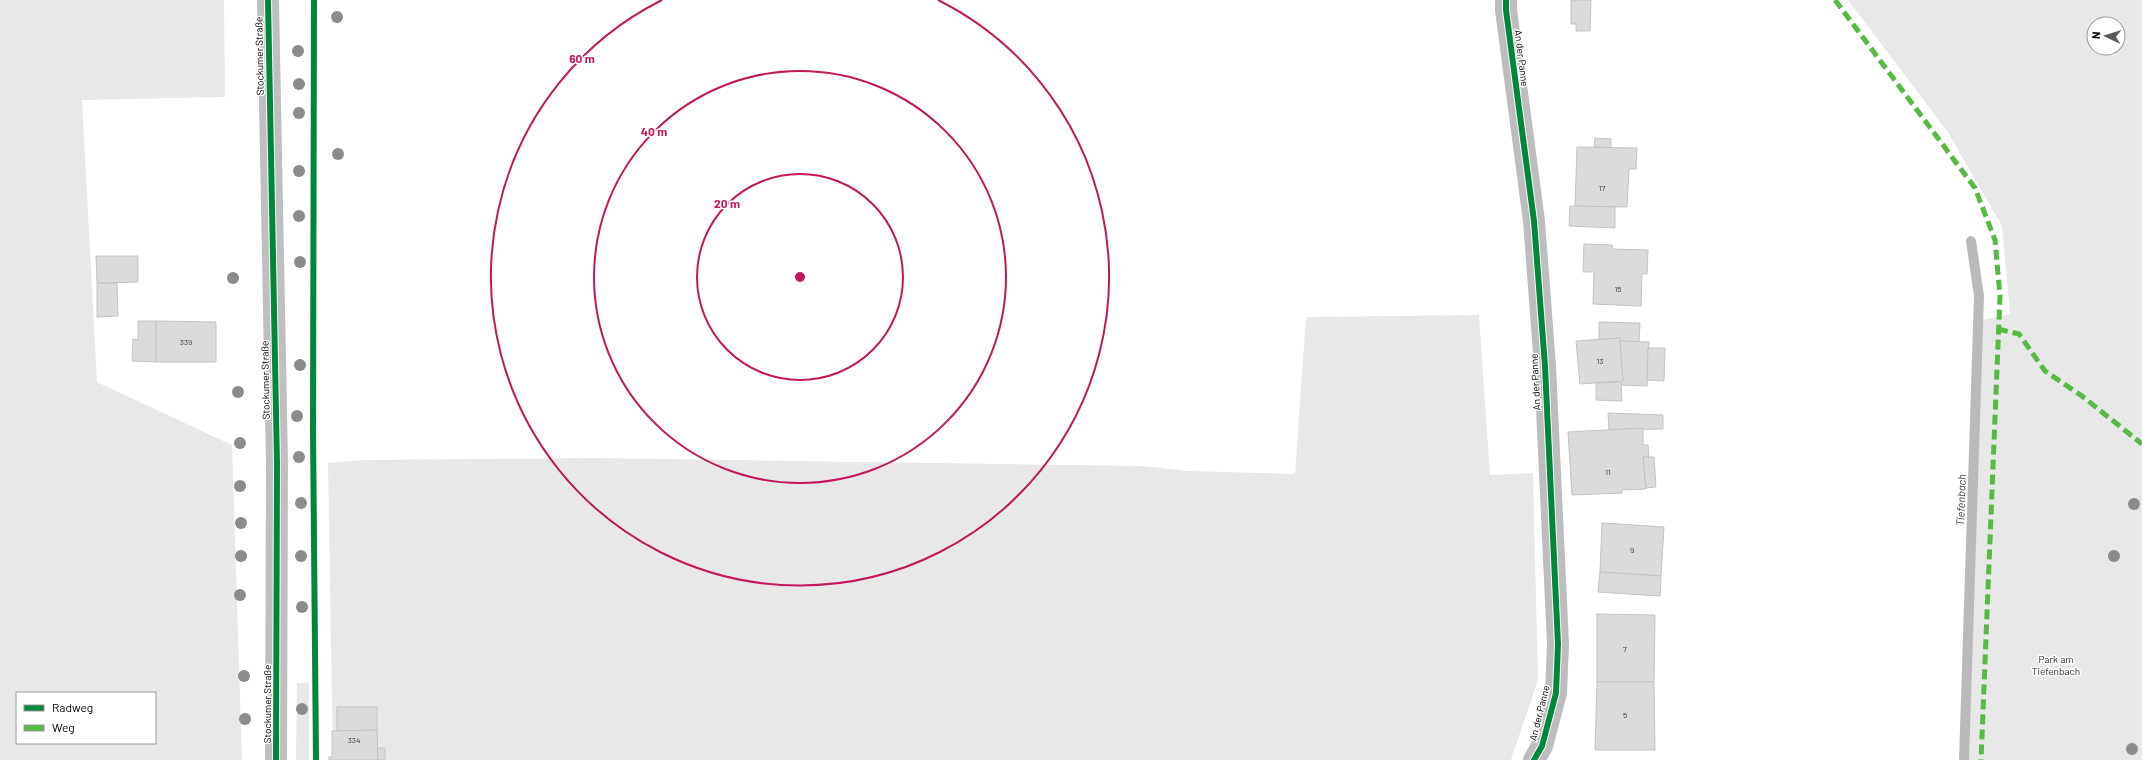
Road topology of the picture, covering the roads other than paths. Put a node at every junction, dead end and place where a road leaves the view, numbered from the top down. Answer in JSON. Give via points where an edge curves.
{"nodes":[{"id":1,"x":268,"y":0,"type":"edge"},
{"id":2,"x":1506,"y":0,"type":"edge"},
{"id":3,"x":276,"y":760,"type":"edge"},
{"id":4,"x":1534,"y":760,"type":"edge"}],
"edges":[{"from":1,"to":3,"type":"main road","name":"Stockumer Straße","via":[[277,463]]},
{"from":2,"to":4,"type":"street","name":"An der Panne","via":[[1534,221],[1545,366],[1558,644],[1556,692],[1542,746]]}]}
